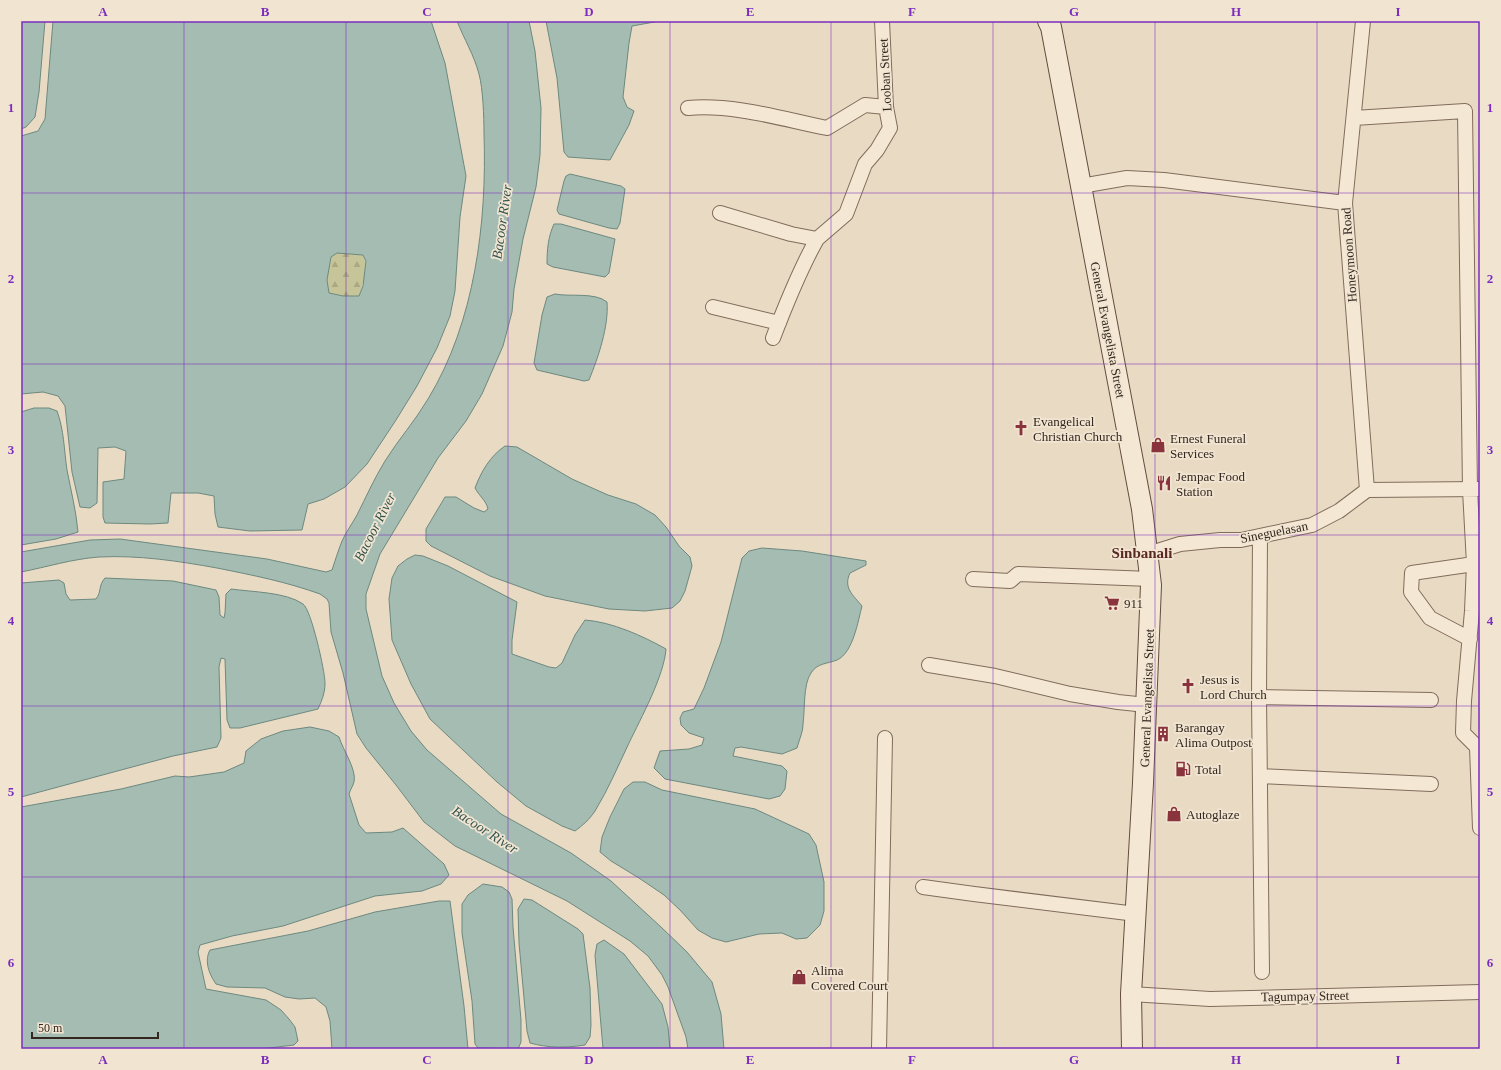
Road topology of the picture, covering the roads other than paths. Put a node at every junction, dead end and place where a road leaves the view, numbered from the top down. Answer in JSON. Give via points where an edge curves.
{"nodes":[{"id":1,"x":882,"y":21,"type":"edge"},
{"id":2,"x":1048,"y":21,"type":"edge"},
{"id":3,"x":1362,"y":21,"type":"edge"},
{"id":4,"x":886,"y":107,"type":"junction"},
{"id":5,"x":688,"y":108,"type":"dead end"},
{"id":6,"x":1354,"y":118,"type":"junction"},
{"id":7,"x":1081,"y":186,"type":"junction"},
{"id":8,"x":1344,"y":203,"type":"junction"},
{"id":9,"x":720,"y":213,"type":"dead end"},
{"id":10,"x":817,"y":239,"type":"junction"},
{"id":11,"x":713,"y":307,"type":"dead end"},
{"id":12,"x":779,"y":323,"type":"junction"},
{"id":13,"x":773,"y":338,"type":"dead end"},
{"id":14,"x":1367,"y":490,"type":"junction"},
{"id":15,"x":1475,"y":490,"type":"edge"},
{"id":16,"x":1260,"y":536,"type":"junction"},
{"id":17,"x":1148,"y":554,"type":"junction"},
{"id":18,"x":1477,"y":564,"type":"edge"},
{"id":19,"x":973,"y":578,"type":"dead end"},
{"id":20,"x":1151,"y":579,"type":"junction"},
{"id":21,"x":1470,"y":639,"type":"junction"},
{"id":22,"x":929,"y":665,"type":"dead end"},
{"id":23,"x":1259,"y":697,"type":"junction"},
{"id":24,"x":1431,"y":700,"type":"dead end"},
{"id":25,"x":1146,"y":705,"type":"junction"},
{"id":26,"x":885,"y":738,"type":"dead end"},
{"id":27,"x":1478,"y":747,"type":"edge"},
{"id":28,"x":1260,"y":776,"type":"junction"},
{"id":29,"x":1431,"y":784,"type":"dead end"},
{"id":30,"x":1480,"y":828,"type":"edge"},
{"id":31,"x":923,"y":887,"type":"dead end"},
{"id":32,"x":1136,"y":914,"type":"junction"},
{"id":33,"x":1262,"y":972,"type":"dead end"},
{"id":34,"x":1480,"y":992,"type":"edge"},
{"id":35,"x":1131,"y":994,"type":"junction"},
{"id":36,"x":879,"y":1049,"type":"edge"},
{"id":37,"x":1132,"y":1049,"type":"edge"}],
"edges":[{"from":1,"to":4,"type":"street","name":"Looban Street"},
{"from":2,"to":7,"type":"main road","name":"General Evangelista Street"},
{"from":3,"to":6,"type":"street","name":"Honeymoon Road"},
{"from":4,"to":5,"type":"street","via":[[865,105],[827,128],[744,111]]},
{"from":4,"to":10,"type":"street","name":"Looban Street","via":[[890,128],[865,164],[846,214]]},
{"from":6,"to":8,"type":"street","name":"Honeymoon Road"},
{"from":6,"to":15,"type":"street","via":[[1465,111]]},
{"from":7,"to":8,"type":"street","via":[[1127,178],[1164,180]]},
{"from":7,"to":17,"type":"main road","name":"General Evangelista Street"},
{"from":8,"to":14,"type":"street","name":"Honeymoon Road"},
{"from":9,"to":10,"type":"street"},
{"from":10,"to":12,"type":"street","via":[[803,264]]},
{"from":11,"to":12,"type":"street"},
{"from":12,"to":13,"type":"street"},
{"from":14,"to":15,"type":"street"},
{"from":14,"to":16,"type":"street","name":"Sineguelasan","via":[[1339,511],[1312,525]]},
{"from":15,"to":18,"type":"street"},
{"from":16,"to":17,"type":"street","name":"Sineguelasan","via":[[1241,540],[1180,544]]},
{"from":16,"to":23,"type":"street"},
{"from":17,"to":20,"type":"main road","name":"General Evangelista Street"},
{"from":18,"to":21,"type":"street"},
{"from":18,"to":21,"type":"street","via":[[1412,573],[1411,592],[1430,618]]},
{"from":19,"to":20,"type":"street","via":[[1010,581],[1018,574]]},
{"from":20,"to":25,"type":"main road","name":"General Evangelista Street"},
{"from":21,"to":27,"type":"street","via":[[1462,733]]},
{"from":22,"to":25,"type":"street","via":[[995,676],[1070,694]]},
{"from":23,"to":24,"type":"street"},
{"from":23,"to":28,"type":"street"},
{"from":25,"to":32,"type":"main road","name":"General Evangelista Street"},
{"from":26,"to":36,"type":"street"},
{"from":27,"to":30,"type":"street"},
{"from":28,"to":29,"type":"street"},
{"from":28,"to":33,"type":"street"},
{"from":31,"to":32,"type":"street"},
{"from":32,"to":35,"type":"main road","name":"General Evangelista Street"},
{"from":34,"to":35,"type":"street","name":"Tagumpay Street","via":[[1210,999]]},
{"from":35,"to":37,"type":"main road","name":"General Evangelista Street"}]}
